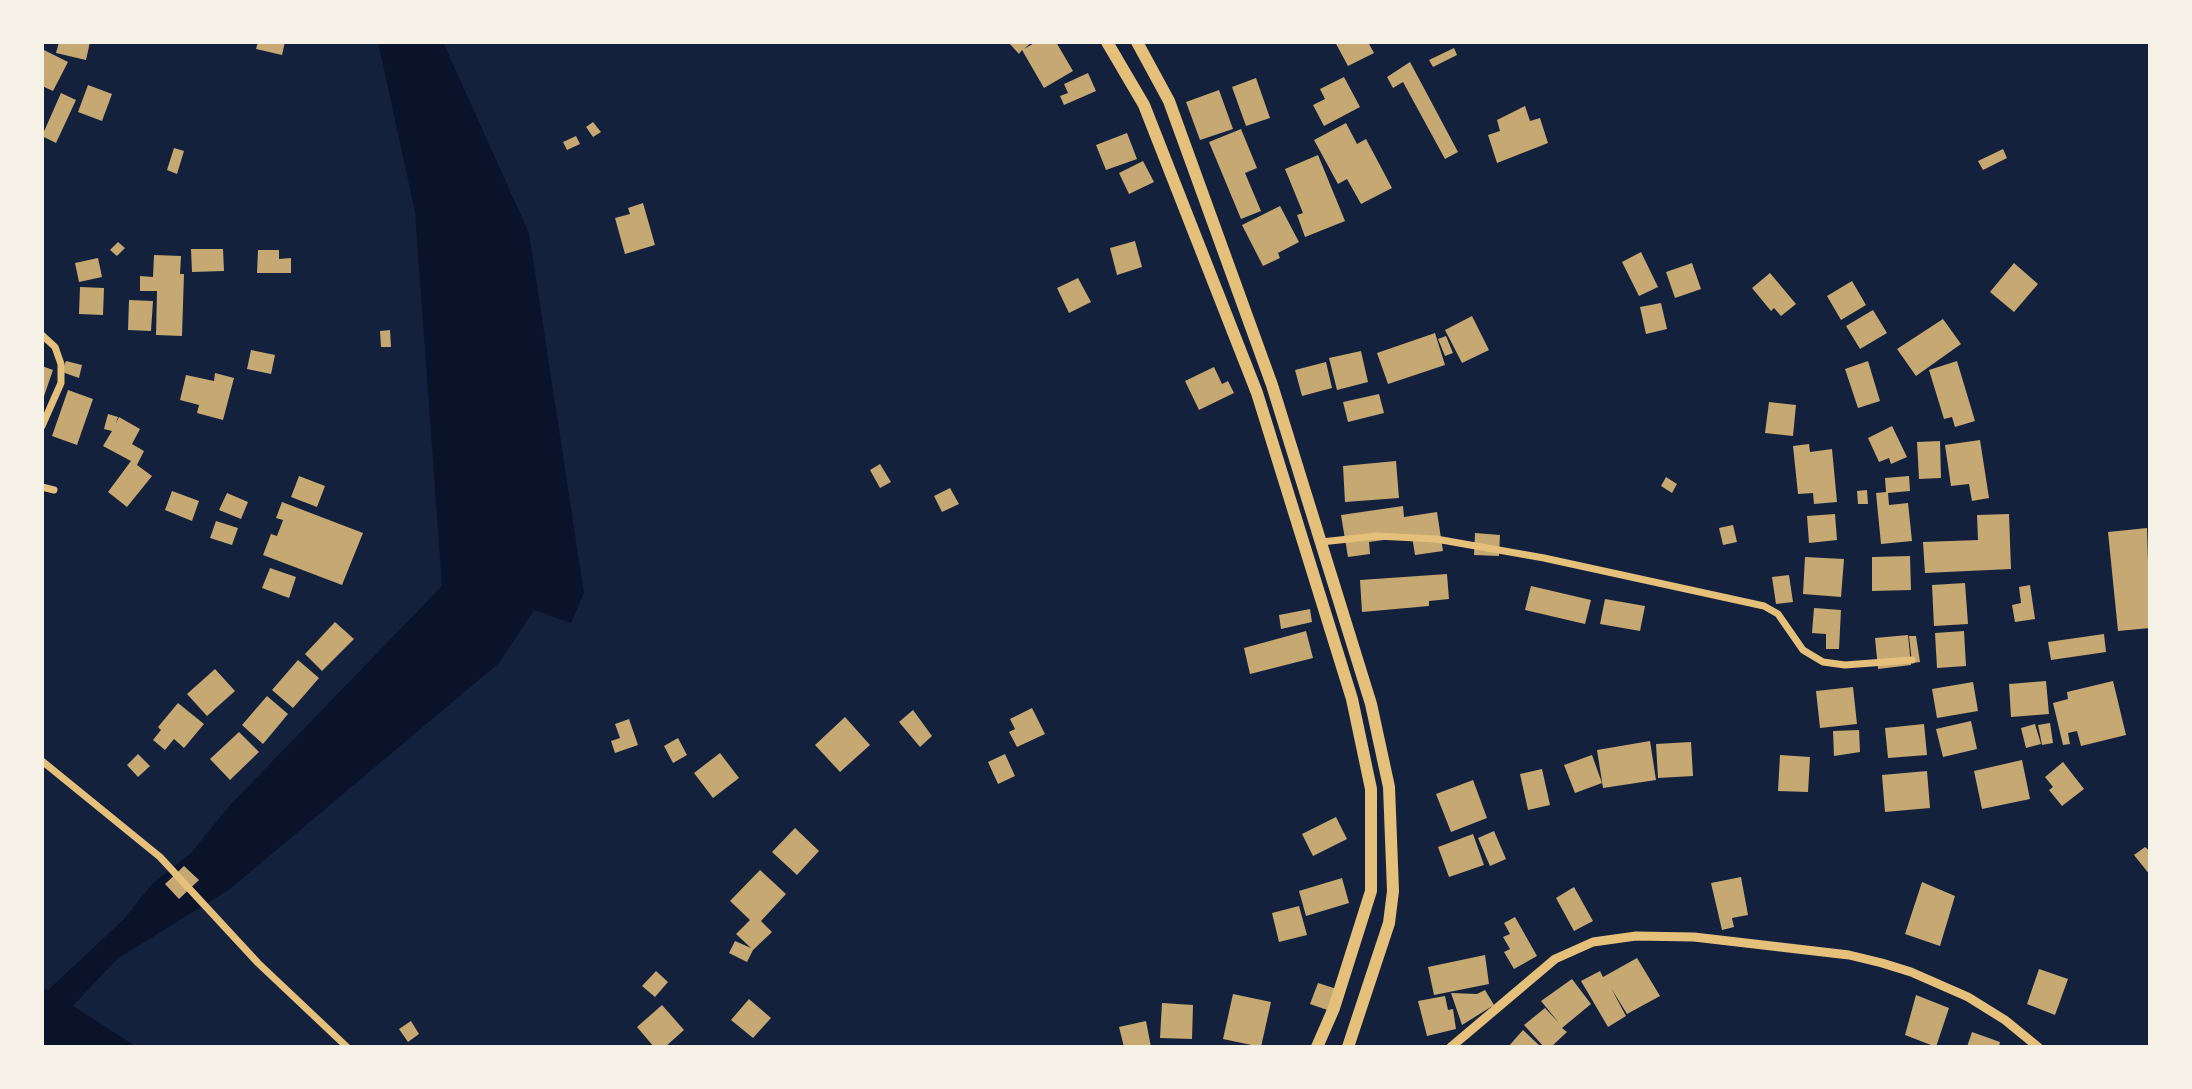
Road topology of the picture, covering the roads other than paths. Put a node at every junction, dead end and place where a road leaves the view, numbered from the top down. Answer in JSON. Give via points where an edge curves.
{"nodes":[{"id":1,"x":1107,"y":42,"type":"edge"},
{"id":2,"x":1136,"y":42,"type":"edge"},
{"id":3,"x":42,"y":335,"type":"edge"},
{"id":4,"x":42,"y":426,"type":"edge"},
{"id":5,"x":42,"y":486,"type":"edge"},
{"id":6,"x":54,"y":490,"type":"dead end"},
{"id":7,"x":1321,"y":542,"type":"junction"},
{"id":8,"x":1912,"y":660,"type":"dead end"},
{"id":9,"x":42,"y":761,"type":"edge"},
{"id":10,"x":1352,"y":1043,"type":"edge"},
{"id":11,"x":347,"y":1047,"type":"edge"},
{"id":12,"x":1317,"y":1047,"type":"edge"},
{"id":13,"x":1451,"y":1047,"type":"edge"},
{"id":14,"x":2038,"y":1047,"type":"edge"}],
"edges":[{"from":1,"to":12,"type":"highway","via":[[1144,106],[1257,393],[1352,699],[1369,776],[1371,891]]},
{"from":2,"to":7,"type":"highway","via":[[1169,100],[1272,385]]},
{"from":3,"to":4,"type":"street","via":[[55,347],[61,383]]},
{"from":5,"to":6,"type":"street"},
{"from":7,"to":8,"type":"street","via":[[1377,536],[1436,538],[1544,558],[1764,606],[1778,614],[1803,650],[1823,662]]},
{"from":7,"to":10,"type":"highway","via":[[1371,704],[1389,787],[1393,891],[1389,923]]},
{"from":9,"to":11,"type":"street","via":[[160,858],[258,963]]},
{"from":13,"to":14,"type":"street","via":[[1555,959],[1593,942],[1636,936],[1694,937],[1849,956],[1911,971],[1968,997]]}]}
